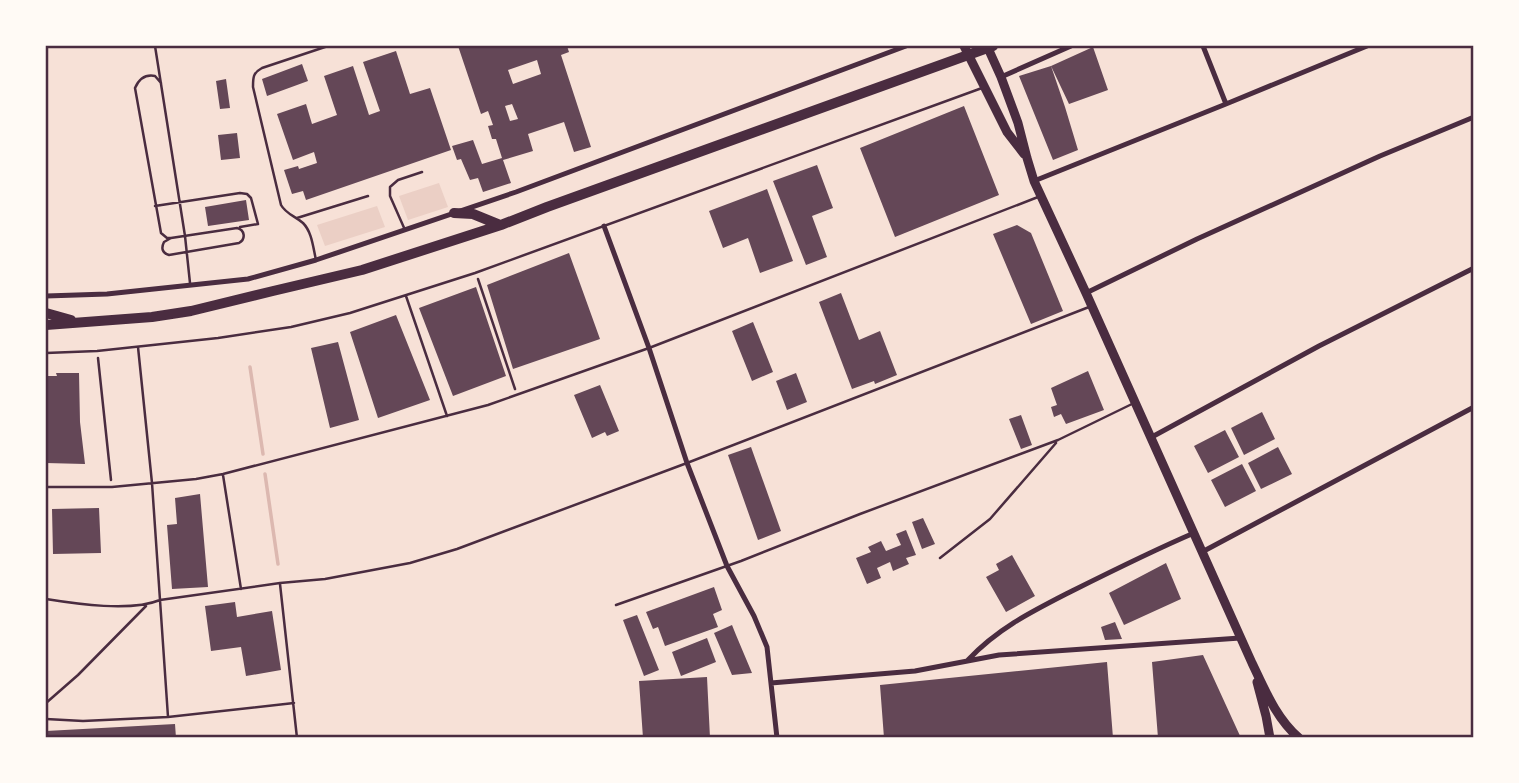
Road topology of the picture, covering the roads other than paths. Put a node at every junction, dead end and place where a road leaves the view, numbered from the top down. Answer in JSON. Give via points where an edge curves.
{"nodes":[{"id":1,"x":155,"y":46,"type":"edge"},
{"id":2,"x":328,"y":46,"type":"edge"},
{"id":3,"x":906,"y":46,"type":"edge"},
{"id":4,"x":989,"y":46,"type":"edge"},
{"id":5,"x":1071,"y":46,"type":"edge"},
{"id":6,"x":1203,"y":46,"type":"edge"},
{"id":7,"x":1367,"y":46,"type":"edge"},
{"id":8,"x":966,"y":50,"type":"edge"},
{"id":9,"x":1001,"y":77,"type":"junction"},
{"id":10,"x":161,"y":83,"type":"junction"},
{"id":11,"x":985,"y":87,"type":"junction"},
{"id":12,"x":1226,"y":104,"type":"junction"},
{"id":13,"x":1474,"y":117,"type":"edge"},
{"id":14,"x":1027,"y":158,"type":"junction"},
{"id":15,"x":422,"y":172,"type":"dead end"},
{"id":16,"x":1034,"y":181,"type":"junction"},
{"id":17,"x":368,"y":196,"type":"dead end"},
{"id":18,"x":1041,"y":196,"type":"junction"},
{"id":19,"x":180,"y":202,"type":"junction"},
{"id":20,"x":155,"y":206,"type":"junction"},
{"id":21,"x":454,"y":213,"type":"junction"},
{"id":22,"x":297,"y":218,"type":"junction"},
{"id":23,"x":501,"y":225,"type":"junction"},
{"id":24,"x":604,"y":226,"type":"junction"},
{"id":25,"x":234,"y":228,"type":"junction"},
{"id":26,"x":405,"y":230,"type":"junction"},
{"id":27,"x":185,"y":236,"type":"junction"},
{"id":28,"x":171,"y":238,"type":"junction"},
{"id":29,"x":187,"y":252,"type":"junction"},
{"id":30,"x":316,"y":260,"type":"junction"},
{"id":31,"x":1474,"y":268,"type":"edge"},
{"id":32,"x":190,"y":286,"type":"junction"},
{"id":33,"x":1086,"y":293,"type":"junction"},
{"id":34,"x":46,"y":296,"type":"edge"},
{"id":35,"x":406,"y":296,"type":"junction"},
{"id":36,"x":1092,"y":306,"type":"junction"},
{"id":37,"x":46,"y":313,"type":"edge"},
{"id":38,"x":82,"y":323,"type":"junction"},
{"id":39,"x":46,"y":324,"type":"edge"},
{"id":40,"x":138,"y":347,"type":"junction"},
{"id":41,"x":649,"y":348,"type":"junction"},
{"id":42,"x":46,"y":353,"type":"edge"},
{"id":43,"x":1134,"y":402,"type":"junction"},
{"id":44,"x":1474,"y":407,"type":"edge"},
{"id":45,"x":447,"y":415,"type":"junction"},
{"id":46,"x":1150,"y":438,"type":"junction"},
{"id":47,"x":1058,"y":440,"type":"junction"},
{"id":48,"x":687,"y":463,"type":"junction"},
{"id":49,"x":223,"y":474,"type":"junction"},
{"id":50,"x":152,"y":483,"type":"junction"},
{"id":51,"x":46,"y":487,"type":"edge"},
{"id":52,"x":1194,"y":533,"type":"junction"},
{"id":53,"x":1202,"y":552,"type":"junction"},
{"id":54,"x":940,"y":558,"type":"dead end"},
{"id":55,"x":727,"y":566,"type":"junction"},
{"id":56,"x":280,"y":583,"type":"junction"},
{"id":57,"x":242,"y":589,"type":"junction"},
{"id":58,"x":46,"y":598,"type":"edge"},
{"id":59,"x":160,"y":600,"type":"junction"},
{"id":60,"x":148,"y":605,"type":"junction"},
{"id":61,"x":616,"y":605,"type":"dead end"},
{"id":62,"x":1240,"y":638,"type":"junction"},
{"id":63,"x":968,"y":660,"type":"junction"},
{"id":64,"x":1252,"y":663,"type":"junction"},
{"id":65,"x":771,"y":683,"type":"junction"},
{"id":66,"x":46,"y":703,"type":"edge"},
{"id":67,"x":294,"y":703,"type":"junction"},
{"id":68,"x":168,"y":717,"type":"junction"},
{"id":69,"x":46,"y":719,"type":"edge"},
{"id":70,"x":297,"y":737,"type":"edge"},
{"id":71,"x":777,"y":737,"type":"edge"},
{"id":72,"x":1270,"y":737,"type":"edge"},
{"id":73,"x":1299,"y":737,"type":"edge"}],
"edges":[{"from":1,"to":10,"type":"lane"},
{"from":2,"to":22,"type":"lane","via":[[262,68],[253,78],[281,205]]},
{"from":3,"to":21,"type":"street"},
{"from":4,"to":8,"type":"highway"},
{"from":4,"to":9,"type":"main road"},
{"from":5,"to":9,"type":"street"},
{"from":6,"to":12,"type":"street"},
{"from":7,"to":12,"type":"street"},
{"from":8,"to":11,"type":"main road"},
{"from":8,"to":23,"type":"highway"},
{"from":9,"to":14,"type":"main road"},
{"from":10,"to":19,"type":"lane"},
{"from":10,"to":20,"type":"lane","via":[[155,76],[146,76],[135,88]]},
{"from":11,"to":14,"type":"main road","via":[[1007,132]]},
{"from":11,"to":24,"type":"lane"},
{"from":12,"to":16,"type":"street"},
{"from":13,"to":33,"type":"street"},
{"from":14,"to":16,"type":"main road"},
{"from":15,"to":26,"type":"lane","via":[[390,187]]},
{"from":16,"to":18,"type":"main road"},
{"from":17,"to":22,"type":"lane"},
{"from":18,"to":33,"type":"main road"},
{"from":18,"to":41,"type":"lane"},
{"from":19,"to":20,"type":"lane"},
{"from":19,"to":25,"type":"lane","via":[[247,194],[258,224]]},
{"from":19,"to":27,"type":"lane"},
{"from":20,"to":28,"type":"lane","via":[[159,229]]},
{"from":21,"to":23,"type":"highway","via":[[473,214]]},
{"from":21,"to":26,"type":"street"},
{"from":22,"to":30,"type":"lane","via":[[309,232]]},
{"from":23,"to":38,"type":"highway","via":[[362,270],[191,311]]},
{"from":24,"to":35,"type":"lane"},
{"from":24,"to":41,"type":"street"},
{"from":25,"to":27,"type":"lane"},
{"from":25,"to":29,"type":"lane","via":[[244,233],[239,243]]},
{"from":26,"to":30,"type":"street"},
{"from":27,"to":28,"type":"lane"},
{"from":27,"to":29,"type":"lane"},
{"from":28,"to":29,"type":"lane","via":[[164,242],[164,253]]},
{"from":29,"to":32,"type":"lane"},
{"from":30,"to":32,"type":"street","via":[[248,279]]},
{"from":31,"to":46,"type":"street"},
{"from":32,"to":34,"type":"street"},
{"from":33,"to":36,"type":"main road"},
{"from":35,"to":40,"type":"lane","via":[[290,327]]},
{"from":35,"to":45,"type":"lane"},
{"from":36,"to":43,"type":"main road"},
{"from":36,"to":48,"type":"lane"},
{"from":37,"to":38,"type":"highway"},
{"from":38,"to":39,"type":"highway"},
{"from":40,"to":42,"type":"lane"},
{"from":40,"to":50,"type":"lane"},
{"from":41,"to":45,"type":"lane"},
{"from":41,"to":48,"type":"street"},
{"from":43,"to":46,"type":"main road"},
{"from":43,"to":47,"type":"lane"},
{"from":44,"to":53,"type":"street"},
{"from":45,"to":49,"type":"lane"},
{"from":46,"to":52,"type":"main road"},
{"from":47,"to":54,"type":"lane","via":[[990,519]]},
{"from":47,"to":55,"type":"lane"},
{"from":48,"to":55,"type":"street"},
{"from":48,"to":56,"type":"lane","via":[[457,549],[374,570]]},
{"from":49,"to":50,"type":"lane"},
{"from":49,"to":57,"type":"lane"},
{"from":50,"to":51,"type":"lane"},
{"from":50,"to":59,"type":"lane"},
{"from":52,"to":53,"type":"main road"},
{"from":52,"to":63,"type":"street","via":[[1036,610],[994,635]]},
{"from":53,"to":62,"type":"main road"},
{"from":55,"to":61,"type":"lane"},
{"from":55,"to":65,"type":"street","via":[[767,647]]},
{"from":56,"to":57,"type":"lane"},
{"from":56,"to":67,"type":"lane"},
{"from":57,"to":59,"type":"lane"},
{"from":58,"to":60,"type":"lane","via":[[91,605]]},
{"from":59,"to":60,"type":"lane"},
{"from":59,"to":68,"type":"lane"},
{"from":60,"to":66,"type":"lane"},
{"from":62,"to":63,"type":"street"},
{"from":62,"to":64,"type":"main road"},
{"from":63,"to":65,"type":"street","via":[[915,671]]},
{"from":64,"to":72,"type":"main road"},
{"from":64,"to":73,"type":"main road","via":[[1277,713]]},
{"from":65,"to":71,"type":"street"},
{"from":67,"to":68,"type":"lane"},
{"from":67,"to":70,"type":"lane"},
{"from":68,"to":69,"type":"lane"}]}
